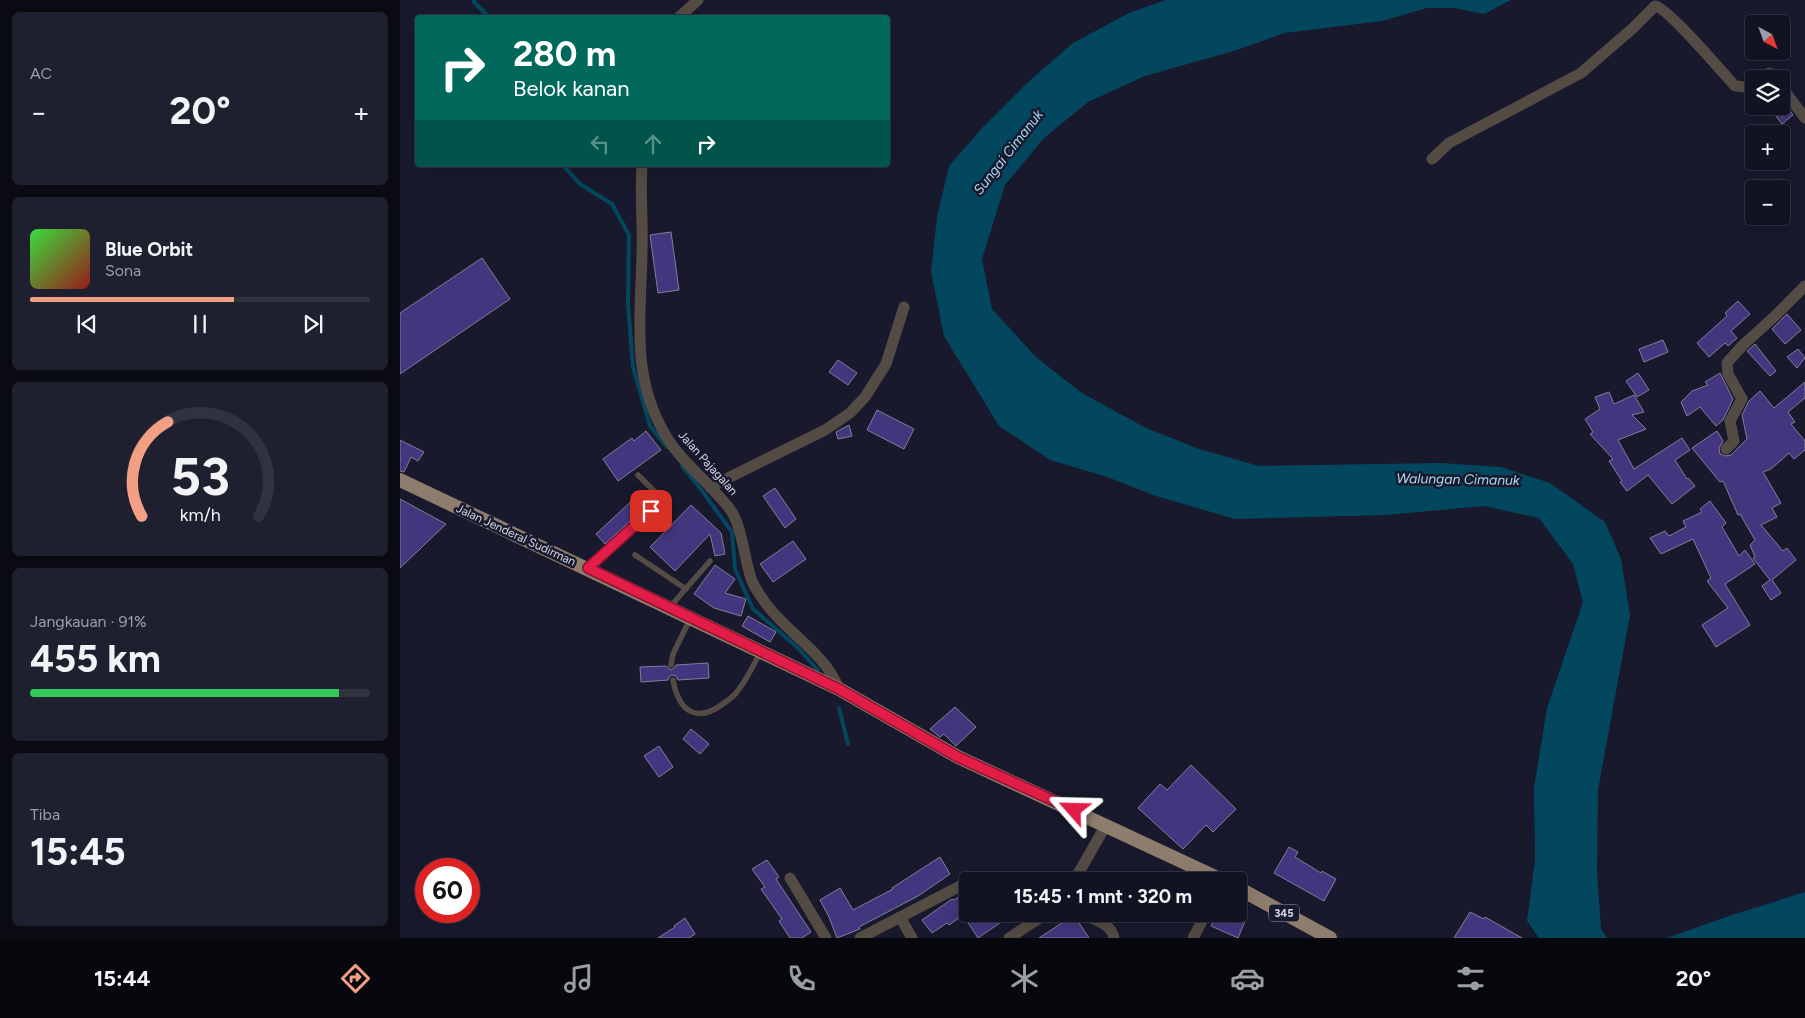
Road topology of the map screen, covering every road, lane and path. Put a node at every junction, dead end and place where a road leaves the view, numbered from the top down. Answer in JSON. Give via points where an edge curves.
{"nodes":[{"id":1,"x":698,"y":0,"type":"edge"},
{"id":2,"x":681,"y":15,"type":"edge"},
{"id":3,"x":1745,"y":87,"type":"edge"},
{"id":4,"x":1790,"y":94,"type":"edge"},
{"id":5,"x":1801,"y":103,"type":"edge"},
{"id":6,"x":1805,"y":118,"type":"edge"},
{"id":7,"x":1432,"y":159,"type":"dead end"},
{"id":8,"x":642,"y":167,"type":"edge"},
{"id":9,"x":1805,"y":286,"type":"edge"},
{"id":10,"x":904,"y":307,"type":"dead end"},
{"id":11,"x":1726,"y":449,"type":"dead end"},
{"id":12,"x":638,"y":475,"type":"dead end"},
{"id":13,"x":400,"y":480,"type":"edge"},
{"id":14,"x":710,"y":487,"type":"junction"},
{"id":15,"x":635,"y":555,"type":"dead end"},
{"id":16,"x":710,"y":561,"type":"dead end"},
{"id":17,"x":588,"y":568,"type":"junction"},
{"id":18,"x":686,"y":589,"type":"junction"},
{"id":19,"x":669,"y":608,"type":"junction"},
{"id":20,"x":691,"y":617,"type":"junction"},
{"id":21,"x":762,"y":651,"type":"junction"},
{"id":22,"x":671,"y":665,"type":"dead end"},
{"id":23,"x":673,"y":680,"type":"dead end"},
{"id":24,"x":839,"y":689,"type":"junction"},
{"id":25,"x":1106,"y":825,"type":"junction"},
{"id":26,"x":1079,"y":872,"type":"edge"},
{"id":27,"x":1205,"y":872,"type":"edge"},
{"id":28,"x":790,"y":878,"type":"dead end"},
{"id":29,"x":959,"y":887,"type":"edge"},
{"id":30,"x":1247,"y":893,"type":"edge"},
{"id":31,"x":900,"y":917,"type":"junction"},
{"id":32,"x":1034,"y":922,"type":"edge"},
{"id":33,"x":1099,"y":922,"type":"edge"},
{"id":34,"x":1202,"y":922,"type":"edge"},
{"id":35,"x":826,"y":938,"type":"edge"},
{"id":36,"x":860,"y":938,"type":"edge"},
{"id":37,"x":912,"y":938,"type":"edge"},
{"id":38,"x":1009,"y":938,"type":"edge"},
{"id":39,"x":1114,"y":938,"type":"edge"},
{"id":40,"x":1193,"y":938,"type":"edge"},
{"id":41,"x":1330,"y":938,"type":"edge"}],
"edges":[{"from":1,"to":2,"type":"street"},
{"from":3,"to":7,"type":"street","via":[[1735,86],[1672,19],[1655,6],[1582,73],[1449,143]]},
{"from":4,"to":5,"type":"street"},
{"from":5,"to":6,"type":"street"},
{"from":8,"to":14,"type":"street","name":"Jalan Pajagalan","via":[[639,308],[644,381],[665,435]]},
{"from":9,"to":11,"type":"street","via":[[1727,363],[1728,374],[1742,399],[1730,422],[1734,441]]},
{"from":10,"to":14,"type":"street","via":[[886,364],[850,413],[825,430]]},
{"from":12,"to":17,"type":"lane","via":[[664,500]]},
{"from":13,"to":17,"type":"main road","name":"Jalan Jenderal Sudirman"},
{"from":14,"to":24,"type":"street","name":"Jalan Pajagalan","via":[[734,515],[752,582],[764,601],[826,665]]},
{"from":15,"to":18,"type":"lane"},
{"from":16,"to":18,"type":"lane"},
{"from":17,"to":19,"type":"main road","name":"Jalan Jenderal Sudirman"},
{"from":18,"to":19,"type":"lane"},
{"from":19,"to":20,"type":"main road","name":"Jalan Jenderal Sudirman"},
{"from":20,"to":21,"type":"main road","name":"Jalan Jenderal Sudirman"},
{"from":20,"to":22,"type":"lane"},
{"from":21,"to":23,"type":"lane","via":[[736,694],[713,711],[699,714],[686,709],[675,692]]},
{"from":21,"to":24,"type":"main road","name":"Jalan Jenderal Sudirman"},
{"from":24,"to":25,"type":"main road","name":"Jalan Jenderal Sudirman","via":[[958,757]]},
{"from":25,"to":26,"type":"street"},
{"from":25,"to":27,"type":"main road","name":"Jalan Jenderal Sudirman"},
{"from":28,"to":35,"type":"street"},
{"from":29,"to":31,"type":"street"},
{"from":30,"to":41,"type":"main road","number":"345"},
{"from":31,"to":36,"type":"street"},
{"from":31,"to":37,"type":"street"},
{"from":32,"to":38,"type":"street"},
{"from":33,"to":39,"type":"street","via":[[1112,931]]},
{"from":34,"to":40,"type":"street"}]}
